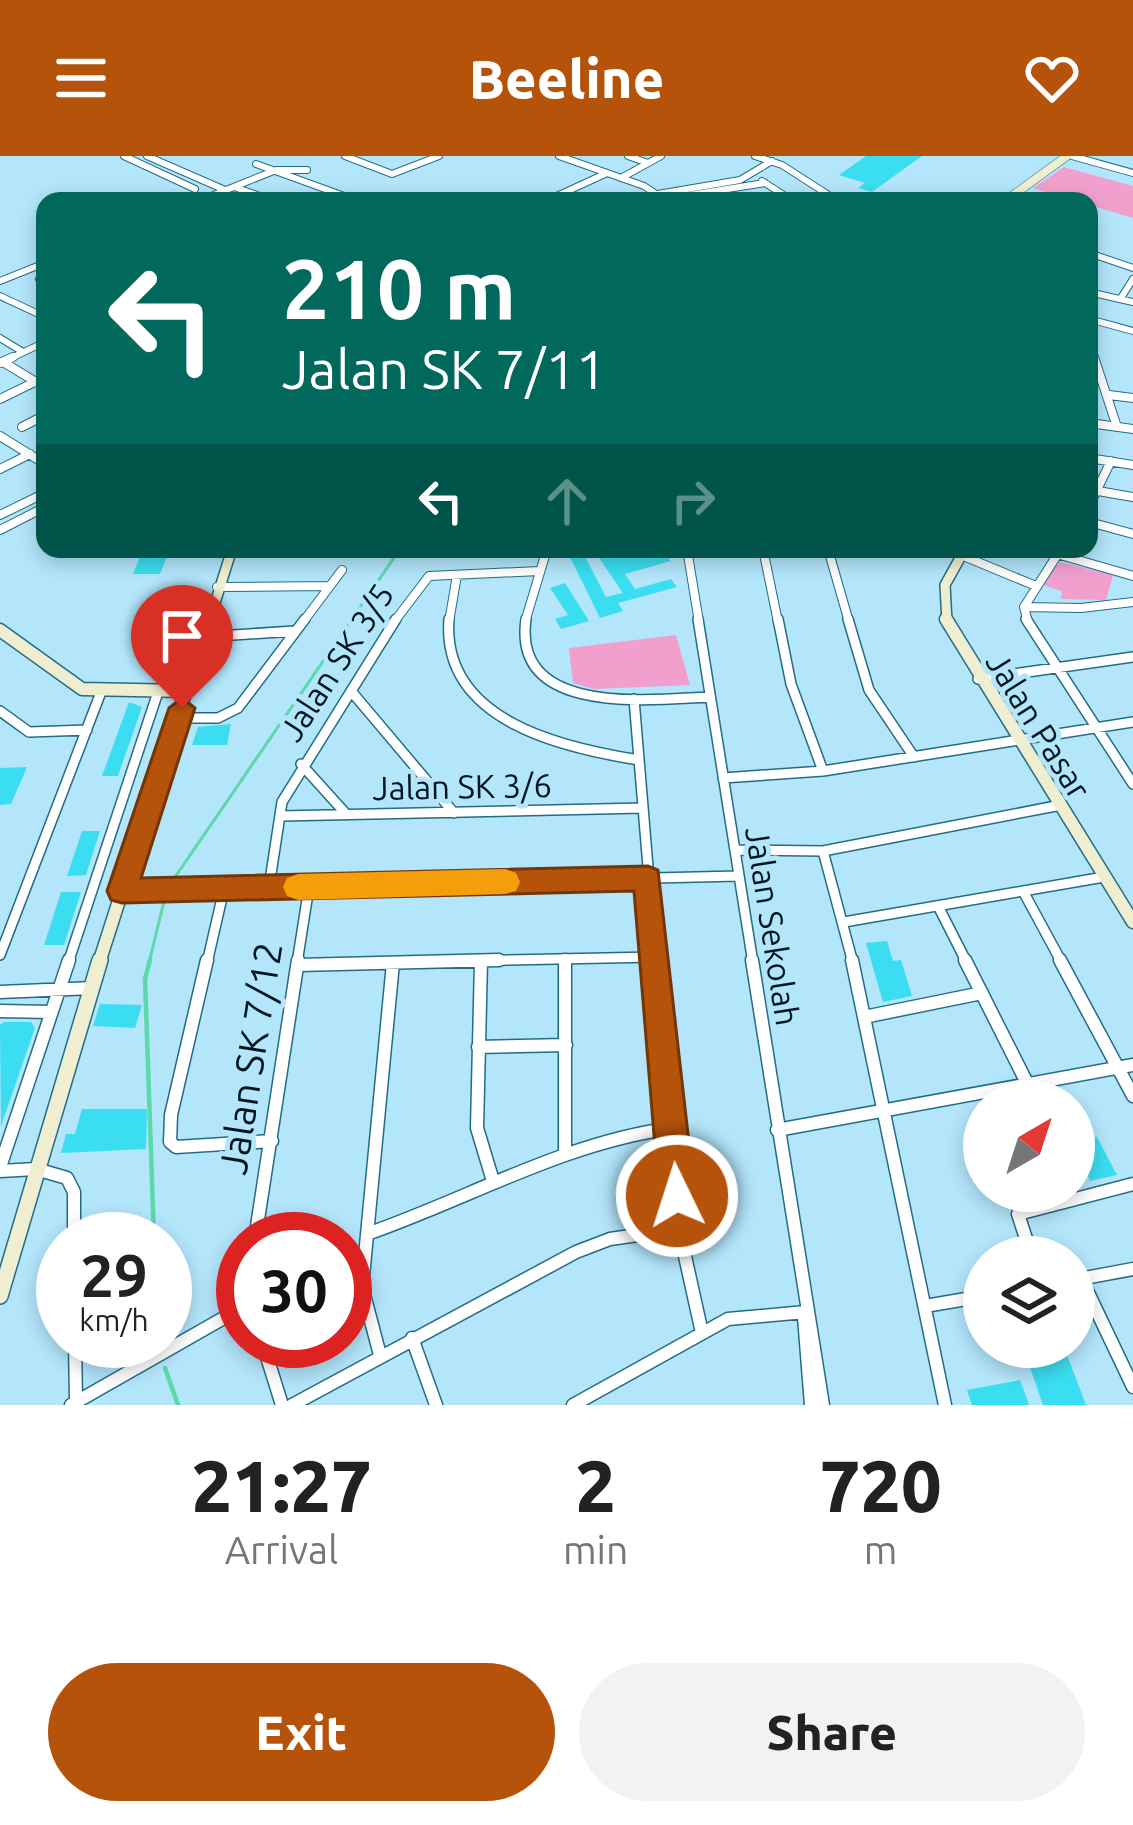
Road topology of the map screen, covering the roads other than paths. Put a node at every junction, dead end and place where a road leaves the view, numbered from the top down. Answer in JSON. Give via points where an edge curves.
{"nodes":[{"id":1,"x":124,"y":156,"type":"edge"},
{"id":2,"x":147,"y":156,"type":"edge"},
{"id":3,"x":345,"y":156,"type":"edge"},
{"id":4,"x":435,"y":156,"type":"edge"},
{"id":5,"x":561,"y":156,"type":"edge"},
{"id":6,"x":628,"y":156,"type":"edge"},
{"id":7,"x":661,"y":156,"type":"edge"},
{"id":8,"x":755,"y":156,"type":"edge"},
{"id":9,"x":1070,"y":156,"type":"edge"},
{"id":10,"x":772,"y":161,"type":"junction"},
{"id":11,"x":648,"y":163,"type":"junction"},
{"id":12,"x":256,"y":164,"type":"dead end"},
{"id":13,"x":169,"y":166,"type":"junction"},
{"id":14,"x":307,"y":170,"type":"dead end"},
{"id":15,"x":156,"y":171,"type":"junction"},
{"id":16,"x":271,"y":173,"type":"junction"},
{"id":17,"x":607,"y":173,"type":"junction"},
{"id":18,"x":1133,"y":173,"type":"edge"},
{"id":19,"x":620,"y":178,"type":"junction"},
{"id":20,"x":195,"y":189,"type":"dead end"},
{"id":21,"x":230,"y":189,"type":"junction"},
{"id":22,"x":222,"y":192,"type":"edge"},
{"id":23,"x":241,"y":192,"type":"edge"},
{"id":24,"x":330,"y":192,"type":"edge"},
{"id":25,"x":566,"y":192,"type":"edge"},
{"id":26,"x":651,"y":192,"type":"edge"},
{"id":27,"x":689,"y":192,"type":"edge"},
{"id":28,"x":698,"y":192,"type":"edge"},
{"id":29,"x":778,"y":192,"type":"edge"},
{"id":30,"x":823,"y":192,"type":"edge"},
{"id":31,"x":1018,"y":192,"type":"edge"},
{"id":32,"x":1098,"y":256,"type":"edge"},
{"id":33,"x":36,"y":267,"type":"edge"},
{"id":34,"x":1133,"y":268,"type":"edge"},
{"id":35,"x":1133,"y":279,"type":"edge"},
{"id":36,"x":0,"y":281,"type":"edge"},
{"id":37,"x":1098,"y":294,"type":"edge"},
{"id":38,"x":0,"y":296,"type":"edge"},
{"id":39,"x":1121,"y":298,"type":"junction"},
{"id":40,"x":1133,"y":302,"type":"edge"},
{"id":41,"x":36,"y":313,"type":"edge"},
{"id":42,"x":1098,"y":322,"type":"edge"},
{"id":43,"x":1133,"y":331,"type":"edge"},
{"id":44,"x":0,"y":338,"type":"edge"},
{"id":45,"x":36,"y":346,"type":"edge"},
{"id":46,"x":23,"y":352,"type":"junction"},
{"id":47,"x":1,"y":362,"type":"edge"},
{"id":48,"x":1098,"y":365,"type":"edge"},
{"id":49,"x":36,"y":378,"type":"edge"},
{"id":50,"x":36,"y":382,"type":"edge"},
{"id":51,"x":1109,"y":395,"type":"junction"},
{"id":52,"x":1133,"y":398,"type":"edge"},
{"id":53,"x":0,"y":399,"type":"edge"},
{"id":54,"x":36,"y":420,"type":"edge"},
{"id":55,"x":1098,"y":424,"type":"edge"},
{"id":56,"x":22,"y":427,"type":"dead end"},
{"id":57,"x":1117,"y":427,"type":"junction"},
{"id":58,"x":1133,"y":429,"type":"edge"},
{"id":59,"x":0,"y":436,"type":"edge"},
{"id":60,"x":30,"y":454,"type":"junction"},
{"id":61,"x":36,"y":458,"type":"edge"},
{"id":62,"x":1098,"y":459,"type":"edge"},
{"id":63,"x":1112,"y":461,"type":"junction"},
{"id":64,"x":1133,"y":465,"type":"edge"},
{"id":65,"x":0,"y":469,"type":"edge"},
{"id":66,"x":1098,"y":491,"type":"joint"},
{"id":67,"x":36,"y":497,"type":"edge"},
{"id":68,"x":1133,"y":497,"type":"edge"},
{"id":69,"x":36,"y":512,"type":"edge"},
{"id":70,"x":0,"y":515,"type":"edge"},
{"id":71,"x":1098,"y":524,"type":"edge"},
{"id":72,"x":0,"y":530,"type":"edge"},
{"id":73,"x":1133,"y":534,"type":"edge"},
{"id":74,"x":228,"y":558,"type":"edge"},
{"id":75,"x":544,"y":558,"type":"edge"},
{"id":76,"x":688,"y":558,"type":"edge"},
{"id":77,"x":765,"y":558,"type":"edge"},
{"id":78,"x":831,"y":558,"type":"edge"},
{"id":79,"x":959,"y":558,"type":"edge"},
{"id":80,"x":976,"y":558,"type":"edge"},
{"id":81,"x":1054,"y":558,"type":"edge"},
{"id":82,"x":1080,"y":558,"type":"edge"},
{"id":83,"x":342,"y":570,"type":"dead end"},
{"id":84,"x":539,"y":571,"type":"junction"},
{"id":85,"x":457,"y":575,"type":"junction"},
{"id":86,"x":1133,"y":576,"type":"edge"},
{"id":87,"x":330,"y":586,"type":"junction"},
{"id":88,"x":1036,"y":586,"type":"junction"},
{"id":89,"x":217,"y":587,"type":"junction"},
{"id":90,"x":1133,"y":602,"type":"edge"},
{"id":91,"x":1024,"y":607,"type":"junction"},
{"id":92,"x":0,"y":630,"type":"edge"},
{"id":93,"x":294,"y":631,"type":"junction"},
{"id":94,"x":203,"y":637,"type":"junction"},
{"id":95,"x":1133,"y":657,"type":"edge"},
{"id":96,"x":1057,"y":669,"type":"junction"},
{"id":97,"x":978,"y":679,"type":"junction"},
{"id":98,"x":188,"y":691,"type":"junction"},
{"id":99,"x":101,"y":692,"type":"junction"},
{"id":100,"x":158,"y":692,"type":"junction"},
{"id":101,"x":351,"y":692,"type":"junction"},
{"id":102,"x":710,"y":697,"type":"junction"},
{"id":103,"x":634,"y":699,"type":"junction"},
{"id":104,"x":0,"y":711,"type":"edge"},
{"id":105,"x":178,"y":718,"type":"junction"},
{"id":106,"x":1133,"y":722,"type":"edge"},
{"id":107,"x":1095,"y":729,"type":"junction"},
{"id":108,"x":87,"y":730,"type":"junction"},
{"id":109,"x":1015,"y":740,"type":"junction"},
{"id":110,"x":914,"y":757,"type":"junction"},
{"id":111,"x":640,"y":760,"type":"junction"},
{"id":112,"x":301,"y":764,"type":"junction"},
{"id":113,"x":823,"y":771,"type":"junction"},
{"id":114,"x":723,"y":778,"type":"junction"},
{"id":115,"x":1133,"y":784,"type":"edge"},
{"id":116,"x":1056,"y":806,"type":"junction"},
{"id":117,"x":643,"y":808,"type":"junction"},
{"id":118,"x":454,"y":813,"type":"junction"},
{"id":119,"x":347,"y":815,"type":"junction"},
{"id":120,"x":281,"y":816,"type":"junction"},
{"id":121,"x":734,"y":850,"type":"junction"},
{"id":122,"x":823,"y":851,"type":"junction"},
{"id":123,"x":738,"y":876,"type":"junction"},
{"id":124,"x":1104,"y":877,"type":"junction"},
{"id":125,"x":648,"y":878,"type":"junction"},
{"id":126,"x":269,"y":887,"type":"junction"},
{"id":127,"x":309,"y":887,"type":"junction"},
{"id":128,"x":224,"y":889,"type":"junction"},
{"id":129,"x":122,"y":891,"type":"junction"},
{"id":130,"x":1023,"y":891,"type":"junction"},
{"id":131,"x":938,"y":906,"type":"junction"},
{"id":132,"x":844,"y":922,"type":"junction"},
{"id":133,"x":1133,"y":922,"type":"edge"},
{"id":134,"x":0,"y":956,"type":"edge"},
{"id":135,"x":654,"y":957,"type":"junction"},
{"id":136,"x":565,"y":959,"type":"junction"},
{"id":137,"x":481,"y":961,"type":"junction"},
{"id":138,"x":393,"y":963,"type":"junction"},
{"id":139,"x":298,"y":965,"type":"junction"},
{"id":140,"x":93,"y":988,"type":"junction"},
{"id":141,"x":59,"y":990,"type":"junction"},
{"id":142,"x":0,"y":992,"type":"edge"},
{"id":143,"x":982,"y":993,"type":"junction"},
{"id":144,"x":0,"y":1011,"type":"edge"},
{"id":145,"x":51,"y":1012,"type":"junction"},
{"id":146,"x":863,"y":1017,"type":"junction"},
{"id":147,"x":566,"y":1045,"type":"junction"},
{"id":148,"x":478,"y":1047,"type":"junction"},
{"id":149,"x":1133,"y":1065,"type":"edge"},
{"id":150,"x":1117,"y":1068,"type":"junction"},
{"id":151,"x":1026,"y":1080,"type":"edge"},
{"id":152,"x":1054,"y":1080,"type":"edge"},
{"id":153,"x":1133,"y":1096,"type":"edge"},
{"id":154,"x":963,"y":1098,"type":"edge"},
{"id":155,"x":883,"y":1114,"type":"junction"},
{"id":156,"x":672,"y":1128,"type":"junction"},
{"id":157,"x":777,"y":1130,"type":"junction"},
{"id":158,"x":272,"y":1142,"type":"junction"},
{"id":159,"x":565,"y":1149,"type":"junction"},
{"id":160,"x":0,"y":1169,"type":"edge"},
{"id":161,"x":36,"y":1169,"type":"junction"},
{"id":162,"x":494,"y":1181,"type":"junction"},
{"id":163,"x":1133,"y":1184,"type":"edge"},
{"id":164,"x":73,"y":1212,"type":"edge"},
{"id":165,"x":260,"y":1212,"type":"edge"},
{"id":166,"x":369,"y":1212,"type":"edge"},
{"id":167,"x":679,"y":1229,"type":"junction"},
{"id":168,"x":372,"y":1232,"type":"edge"},
{"id":169,"x":1025,"y":1236,"type":"edge"},
{"id":170,"x":1133,"y":1269,"type":"edge"},
{"id":171,"x":1095,"y":1276,"type":"edge"},
{"id":172,"x":0,"y":1296,"type":"edge"},
{"id":173,"x":963,"y":1300,"type":"edge"},
{"id":174,"x":926,"y":1306,"type":"junction"},
{"id":175,"x":805,"y":1312,"type":"junction"},
{"id":176,"x":1095,"y":1312,"type":"edge"},
{"id":177,"x":216,"y":1321,"type":"edge"},
{"id":178,"x":372,"y":1325,"type":"edge"},
{"id":179,"x":702,"y":1333,"type":"junction"},
{"id":180,"x":412,"y":1338,"type":"junction"},
{"id":181,"x":380,"y":1355,"type":"junction"},
{"id":182,"x":75,"y":1368,"type":"edge"},
{"id":183,"x":270,"y":1368,"type":"edge"},
{"id":184,"x":1133,"y":1387,"type":"edge"},
{"id":185,"x":74,"y":1403,"type":"edge"},
{"id":186,"x":282,"y":1405,"type":"edge"},
{"id":187,"x":292,"y":1405,"type":"edge"},
{"id":188,"x":436,"y":1405,"type":"edge"},
{"id":189,"x":573,"y":1405,"type":"edge"},
{"id":190,"x":811,"y":1405,"type":"edge"},
{"id":191,"x":823,"y":1405,"type":"edge"},
{"id":192,"x":945,"y":1405,"type":"edge"}],
"edges":[{"from":1,"to":15,"type":"street"},
{"from":2,"to":13,"type":"street"},
{"from":3,"to":4,"type":"street","via":[[398,173]]},
{"from":5,"to":17,"type":"street"},
{"from":6,"to":11,"type":"street"},
{"from":7,"to":11,"type":"street"},
{"from":8,"to":10,"type":"street"},
{"from":9,"to":18,"type":"street"},
{"from":9,"to":31,"type":"street"},
{"from":10,"to":27,"type":"street","via":[[740,180]]},
{"from":10,"to":30,"type":"street"},
{"from":11,"to":19,"type":"street"},
{"from":12,"to":16,"type":"street"},
{"from":13,"to":15,"type":"street"},
{"from":13,"to":21,"type":"street"},
{"from":14,"to":16,"type":"street"},
{"from":15,"to":20,"type":"street"},
{"from":16,"to":21,"type":"street"},
{"from":16,"to":24,"type":"street"},
{"from":17,"to":19,"type":"street"},
{"from":17,"to":25,"type":"street"},
{"from":19,"to":26,"type":"street"},
{"from":21,"to":22,"type":"street"},
{"from":21,"to":23,"type":"street"},
{"from":28,"to":29,"type":"street","via":[[761,181]]},
{"from":32,"to":34,"type":"street"},
{"from":33,"to":36,"type":"street"},
{"from":35,"to":39,"type":"street"},
{"from":37,"to":39,"type":"street"},
{"from":38,"to":41,"type":"street"},
{"from":39,"to":40,"type":"street"},
{"from":42,"to":43,"type":"street"},
{"from":44,"to":46,"type":"street"},
{"from":45,"to":46,"type":"street"},
{"from":46,"to":47,"type":"street"},
{"from":47,"to":49,"type":"street"},
{"from":48,"to":51,"type":"street"},
{"from":50,"to":53,"type":"street"},
{"from":51,"to":52,"type":"street"},
{"from":51,"to":57,"type":"street"},
{"from":54,"to":56,"type":"street"},
{"from":55,"to":57,"type":"street"},
{"from":57,"to":58,"type":"street"},
{"from":59,"to":60,"type":"street"},
{"from":60,"to":61,"type":"street"},
{"from":60,"to":65,"type":"street"},
{"from":62,"to":63,"type":"street"},
{"from":63,"to":64,"type":"street"},
{"from":63,"to":66,"type":"street"},
{"from":66,"to":68,"type":"street"},
{"from":67,"to":70,"type":"street"},
{"from":69,"to":72,"type":"street"},
{"from":71,"to":73,"type":"street"},
{"from":74,"to":89,"type":"street"},
{"from":75,"to":84,"type":"street"},
{"from":76,"to":102,"type":"street","name":"Jalan Sekolah"},
{"from":77,"to":113,"type":"street","via":[[791,684]]},
{"from":78,"to":110,"type":"street","via":[[869,691]]},
{"from":79,"to":97,"type":"street","name":"Jalan Pasar","via":[[940,595]]},
{"from":80,"to":88,"type":"street"},
{"from":81,"to":88,"type":"street"},
{"from":82,"to":86,"type":"street"},
{"from":83,"to":87,"type":"street"},
{"from":84,"to":85,"type":"street","name":"Jalan SK 3/5"},
{"from":84,"to":103,"type":"street","via":[[524,638],[538,673],[574,693]]},
{"from":85,"to":101,"type":"street","name":"Jalan SK 3/5","via":[[421,581]]},
{"from":85,"to":111,"type":"street","via":[[448,635],[472,692],[540,742]]},
{"from":87,"to":89,"type":"street"},
{"from":87,"to":93,"type":"street"},
{"from":88,"to":91,"type":"street"},
{"from":89,"to":94,"type":"street"},
{"from":90,"to":91,"type":"street"},
{"from":91,"to":96,"type":"street"},
{"from":92,"to":99,"type":"street","via":[[74,686]]},
{"from":93,"to":94,"type":"street"},
{"from":93,"to":105,"type":"street","via":[[229,716]]},
{"from":94,"to":98,"type":"street"},
{"from":95,"to":96,"type":"street"},
{"from":96,"to":97,"type":"street"},
{"from":96,"to":107,"type":"street"},
{"from":97,"to":109,"type":"street","name":"Jalan Pasar"},
{"from":98,"to":100,"type":"street"},
{"from":98,"to":105,"type":"street"},
{"from":99,"to":100,"type":"street"},
{"from":99,"to":108,"type":"street"},
{"from":100,"to":141,"type":"street"},
{"from":101,"to":112,"type":"street","name":"Jalan SK 3/5"},
{"from":101,"to":118,"type":"street"},
{"from":102,"to":103,"type":"street"},
{"from":102,"to":114,"type":"street","name":"Jalan Sekolah"},
{"from":103,"to":111,"type":"street"},
{"from":104,"to":108,"type":"street","via":[[29,732]]},
{"from":105,"to":129,"type":"street"},
{"from":106,"to":107,"type":"street"},
{"from":107,"to":109,"type":"street"},
{"from":107,"to":115,"type":"street"},
{"from":108,"to":134,"type":"street"},
{"from":109,"to":110,"type":"street"},
{"from":109,"to":116,"type":"street","name":"Jalan Pasar"},
{"from":110,"to":113,"type":"street"},
{"from":111,"to":117,"type":"street"},
{"from":112,"to":119,"type":"street"},
{"from":112,"to":120,"type":"street","name":"Jalan SK 3/5"},
{"from":113,"to":114,"type":"street"},
{"from":114,"to":121,"type":"street","name":"Jalan Sekolah"},
{"from":116,"to":122,"type":"street"},
{"from":116,"to":124,"type":"street","name":"Jalan Pasar"},
{"from":117,"to":118,"type":"street","name":"Jalan SK 3/6"},
{"from":117,"to":125,"type":"street"},
{"from":118,"to":119,"type":"street","name":"Jalan SK 3/6"},
{"from":119,"to":120,"type":"street","name":"Jalan SK 3/6"},
{"from":120,"to":126,"type":"street","name":"Jalan SK 3/5"},
{"from":121,"to":122,"type":"street"},
{"from":121,"to":123,"type":"street","name":"Jalan Sekolah"},
{"from":122,"to":132,"type":"street"},
{"from":123,"to":125,"type":"street"},
{"from":123,"to":157,"type":"street","name":"Jalan Sekolah"},
{"from":124,"to":130,"type":"street"},
{"from":124,"to":133,"type":"street","name":"Jalan Pasar"},
{"from":125,"to":127,"type":"street"},
{"from":125,"to":135,"type":"street"},
{"from":126,"to":127,"type":"street"},
{"from":126,"to":128,"type":"street"},
{"from":127,"to":139,"type":"street","name":"Jalan SK 7/12"},
{"from":128,"to":129,"type":"street"},
{"from":128,"to":158,"type":"street","via":[[170,1142]]},
{"from":129,"to":140,"type":"street"},
{"from":130,"to":131,"type":"street"},
{"from":130,"to":150,"type":"street"},
{"from":131,"to":132,"type":"street"},
{"from":131,"to":143,"type":"street"},
{"from":132,"to":146,"type":"street"},
{"from":135,"to":136,"type":"street"},
{"from":135,"to":156,"type":"street"},
{"from":136,"to":137,"type":"street"},
{"from":136,"to":147,"type":"street"},
{"from":137,"to":138,"type":"street"},
{"from":137,"to":148,"type":"street"},
{"from":138,"to":139,"type":"street"},
{"from":138,"to":166,"type":"street"},
{"from":139,"to":158,"type":"street","name":"Jalan SK 7/12"},
{"from":140,"to":141,"type":"street"},
{"from":140,"to":161,"type":"street"},
{"from":141,"to":142,"type":"street"},
{"from":141,"to":145,"type":"street"},
{"from":143,"to":146,"type":"street"},
{"from":143,"to":151,"type":"street"},
{"from":144,"to":145,"type":"street"},
{"from":145,"to":160,"type":"street"},
{"from":146,"to":155,"type":"street"},
{"from":147,"to":148,"type":"street"},
{"from":147,"to":159,"type":"street"},
{"from":148,"to":162,"type":"street","via":[[477,1128]]},
{"from":149,"to":150,"type":"street"},
{"from":150,"to":152,"type":"street"},
{"from":150,"to":153,"type":"street"},
{"from":154,"to":155,"type":"street"},
{"from":155,"to":157,"type":"street"},
{"from":155,"to":174,"type":"street"},
{"from":156,"to":159,"type":"street"},
{"from":156,"to":167,"type":"street"},
{"from":157,"to":175,"type":"street","name":"Jalan Sekolah"},
{"from":158,"to":165,"type":"street","name":"Jalan SK 7/12"},
{"from":159,"to":162,"type":"street"},
{"from":160,"to":161,"type":"street"},
{"from":161,"to":164,"type":"street","via":[[72,1184]]},
{"from":161,"to":172,"type":"street"},
{"from":162,"to":168,"type":"street"},
{"from":163,"to":169,"type":"street","via":[[1018,1214]]},
{"from":167,"to":179,"type":"street"},
{"from":167,"to":180,"type":"street","via":[[610,1238]]},
{"from":170,"to":171,"type":"street"},
{"from":173,"to":174,"type":"street"},
{"from":174,"to":192,"type":"street"},
{"from":175,"to":179,"type":"street","via":[[728,1319]]},
{"from":175,"to":190,"type":"street","name":"Jalan Sekolah"},
{"from":175,"to":191,"type":"street","name":"Jalan Sekolah"},
{"from":176,"to":184,"type":"street"},
{"from":177,"to":185,"type":"street"},
{"from":178,"to":181,"type":"street"},
{"from":179,"to":189,"type":"street"},
{"from":180,"to":181,"type":"street"},
{"from":180,"to":188,"type":"street"},
{"from":181,"to":187,"type":"street"},
{"from":182,"to":185,"type":"street"},
{"from":183,"to":186,"type":"street"}]}
